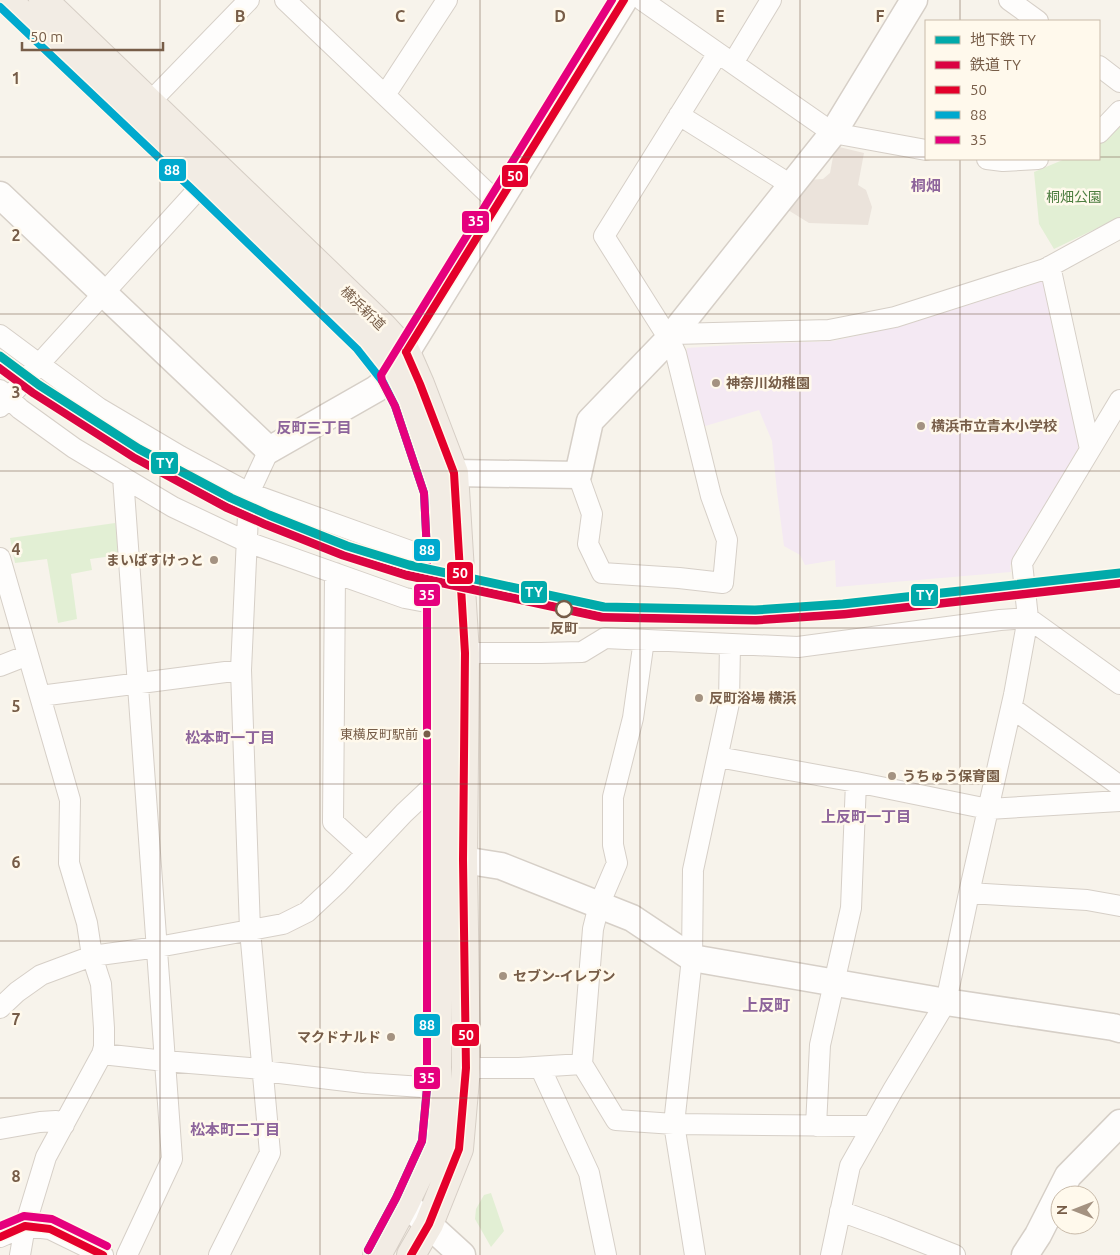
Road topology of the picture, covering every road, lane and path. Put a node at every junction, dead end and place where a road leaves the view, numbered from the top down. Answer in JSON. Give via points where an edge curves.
{"nodes":[{"id":1,"x":43,"y":0,"type":"edge"},
{"id":2,"x":249,"y":0,"type":"edge"},
{"id":3,"x":285,"y":0,"type":"edge"},
{"id":4,"x":446,"y":0,"type":"edge"},
{"id":5,"x":624,"y":0,"type":"edge"},
{"id":6,"x":642,"y":0,"type":"edge"},
{"id":7,"x":771,"y":0,"type":"edge"},
{"id":8,"x":914,"y":0,"type":"edge"},
{"id":9,"x":1009,"y":0,"type":"edge"},
{"id":10,"x":6,"y":7,"type":"edge"},
{"id":11,"x":1037,"y":20,"type":"edge"},
{"id":12,"x":725,"y":58,"type":"junction"},
{"id":13,"x":1100,"y":67,"type":"edge"},
{"id":14,"x":1120,"y":82,"type":"edge"},
{"id":15,"x":385,"y":95,"type":"junction"},
{"id":16,"x":150,"y":102,"type":"junction"},
{"id":17,"x":1120,"y":111,"type":"edge"},
{"id":18,"x":679,"y":115,"type":"junction"},
{"id":19,"x":1100,"y":132,"type":"edge"},
{"id":20,"x":833,"y":133,"type":"junction"},
{"id":21,"x":925,"y":150,"type":"edge"},
{"id":22,"x":996,"y":160,"type":"edge"},
{"id":23,"x":1020,"y":160,"type":"edge"},
{"id":24,"x":202,"y":185,"type":"junction"},
{"id":25,"x":791,"y":186,"type":"junction"},
{"id":26,"x":0,"y":195,"type":"edge"},
{"id":27,"x":498,"y":204,"type":"junction"},
{"id":28,"x":1120,"y":228,"type":"edge"},
{"id":29,"x":1050,"y":266,"type":"junction"},
{"id":30,"x":104,"y":293,"type":"junction"},
{"id":31,"x":0,"y":335,"type":"edge"},
{"id":32,"x":671,"y":337,"type":"junction"},
{"id":33,"x":406,"y":352,"type":"junction"},
{"id":34,"x":38,"y":364,"type":"junction"},
{"id":35,"x":391,"y":377,"type":"junction"},
{"id":36,"x":3,"y":398,"type":"edge"},
{"id":37,"x":1120,"y":400,"type":"edge"},
{"id":38,"x":1090,"y":449,"type":"junction"},
{"id":39,"x":269,"y":450,"type":"junction"},
{"id":40,"x":454,"y":473,"type":"junction"},
{"id":41,"x":578,"y":475,"type":"junction"},
{"id":42,"x":123,"y":477,"type":"junction"},
{"id":43,"x":249,"y":493,"type":"junction"},
{"id":44,"x":247,"y":542,"type":"junction"},
{"id":45,"x":437,"y":552,"type":"junction"},
{"id":46,"x":0,"y":558,"type":"edge"},
{"id":47,"x":335,"y":573,"type":"junction"},
{"id":48,"x":437,"y":604,"type":"junction"},
{"id":49,"x":1028,"y":618,"type":"junction"},
{"id":50,"x":644,"y":640,"type":"junction"},
{"id":51,"x":730,"y":644,"type":"junction"},
{"id":52,"x":465,"y":653,"type":"junction"},
{"id":53,"x":28,"y":655,"type":"junction"},
{"id":54,"x":0,"y":666,"type":"edge"},
{"id":55,"x":241,"y":670,"type":"junction"},
{"id":56,"x":138,"y":683,"type":"junction"},
{"id":57,"x":1120,"y":684,"type":"edge"},
{"id":58,"x":40,"y":696,"type":"junction"},
{"id":59,"x":1012,"y":708,"type":"junction"},
{"id":60,"x":718,"y":757,"type":"junction"},
{"id":61,"x":437,"y":782,"type":"junction"},
{"id":62,"x":856,"y":782,"type":"junction"},
{"id":63,"x":1120,"y":786,"type":"edge"},
{"id":64,"x":1120,"y":801,"type":"edge"},
{"id":65,"x":988,"y":809,"type":"junction"},
{"id":66,"x":366,"y":852,"type":"junction"},
{"id":67,"x":463,"y":860,"type":"junction"},
{"id":68,"x":969,"y":893,"type":"junction"},
{"id":69,"x":599,"y":905,"type":"junction"},
{"id":70,"x":1120,"y":906,"type":"edge"},
{"id":71,"x":250,"y":930,"type":"junction"},
{"id":72,"x":158,"y":947,"type":"junction"},
{"id":73,"x":92,"y":956,"type":"junction"},
{"id":74,"x":692,"y":958,"type":"junction"},
{"id":75,"x":835,"y":982,"type":"junction"},
{"id":76,"x":946,"y":1002,"type":"junction"},
{"id":77,"x":0,"y":1008,"type":"edge"},
{"id":78,"x":1120,"y":1030,"type":"edge"},
{"id":79,"x":102,"y":1054,"type":"junction"},
{"id":80,"x":165,"y":1061,"type":"junction"},
{"id":81,"x":582,"y":1064,"type":"junction"},
{"id":82,"x":540,"y":1067,"type":"junction"},
{"id":83,"x":466,"y":1068,"type":"junction"},
{"id":84,"x":263,"y":1070,"type":"junction"},
{"id":85,"x":437,"y":1088,"type":"junction"},
{"id":86,"x":1120,"y":1123,"type":"edge"},
{"id":87,"x":674,"y":1124,"type":"junction"},
{"id":88,"x":64,"y":1125,"type":"junction"},
{"id":89,"x":816,"y":1126,"type":"junction"},
{"id":90,"x":873,"y":1126,"type":"junction"},
{"id":91,"x":0,"y":1129,"type":"edge"},
{"id":92,"x":402,"y":1211,"type":"junction"},
{"id":93,"x":840,"y":1211,"type":"junction"},
{"id":94,"x":25,"y":1226,"type":"junction"},
{"id":95,"x":0,"y":1237,"type":"edge"},
{"id":96,"x":422,"y":1244,"type":"edge"},
{"id":97,"x":20,"y":1255,"type":"edge"},
{"id":98,"x":103,"y":1255,"type":"edge"},
{"id":99,"x":127,"y":1255,"type":"edge"},
{"id":100,"x":219,"y":1255,"type":"edge"},
{"id":101,"x":378,"y":1255,"type":"edge"},
{"id":102,"x":462,"y":1255,"type":"edge"},
{"id":103,"x":606,"y":1255,"type":"edge"},
{"id":104,"x":695,"y":1255,"type":"edge"},
{"id":105,"x":831,"y":1255,"type":"edge"},
{"id":106,"x":955,"y":1255,"type":"edge"},
{"id":107,"x":1024,"y":1255,"type":"edge"}],
"edges":[{"from":1,"to":16,"type":"highway","name":"横浜新道"},
{"from":2,"to":16,"type":"street"},
{"from":3,"to":15,"type":"street"},
{"from":4,"to":15,"type":"street"},
{"from":5,"to":27,"type":"street"},
{"from":6,"to":12,"type":"street"},
{"from":7,"to":12,"type":"street"},
{"from":8,"to":20,"type":"street"},
{"from":9,"to":11,"type":"street"},
{"from":10,"to":24,"type":"highway","name":"横浜新道"},
{"from":12,"to":18,"type":"street"},
{"from":12,"to":20,"type":"street"},
{"from":13,"to":14,"type":"street"},
{"from":15,"to":27,"type":"street"},
{"from":16,"to":33,"type":"highway","name":"横浜新道"},
{"from":17,"to":19,"type":"street"},
{"from":18,"to":25,"type":"street"},
{"from":18,"to":32,"type":"street","via":[[604,236]]},
{"from":20,"to":21,"type":"street"},
{"from":20,"to":25,"type":"street"},
{"from":22,"to":23,"type":"street"},
{"from":24,"to":30,"type":"street"},
{"from":24,"to":35,"type":"highway","name":"横浜新道","via":[[364,342]]},
{"from":25,"to":32,"type":"street"},
{"from":26,"to":30,"type":"street"},
{"from":27,"to":33,"type":"street"},
{"from":28,"to":29,"type":"street"},
{"from":29,"to":32,"type":"street","via":[[896,317],[829,330]]},
{"from":29,"to":38,"type":"street"},
{"from":30,"to":34,"type":"street"},
{"from":30,"to":39,"type":"street"},
{"from":31,"to":34,"type":"street"},
{"from":32,"to":41,"type":"street","via":[[590,421]]},
{"from":32,"to":41,"type":"street","via":[[711,496],[727,540],[723,583],[602,573],[588,544],[592,514]]},
{"from":33,"to":35,"type":"street"},
{"from":33,"to":40,"type":"highway","name":"横浜新道"},
{"from":34,"to":36,"type":"street"},
{"from":34,"to":43,"type":"street","via":[[99,408]]},
{"from":35,"to":39,"type":"street","via":[[376,389]]},
{"from":35,"to":45,"type":"highway","name":"横浜新道","via":[[404,402],[434,490]]},
{"from":36,"to":42,"type":"street","via":[[74,448]]},
{"from":37,"to":38,"type":"street"},
{"from":38,"to":49,"type":"street","via":[[1022,563]]},
{"from":39,"to":43,"type":"street"},
{"from":40,"to":41,"type":"street"},
{"from":40,"to":52,"type":"highway","name":"横浜新道"},
{"from":42,"to":44,"type":"street","via":[[173,507]]},
{"from":42,"to":56,"type":"street"},
{"from":43,"to":44,"type":"street"},
{"from":43,"to":45,"type":"street","via":[[413,552]]},
{"from":44,"to":47,"type":"street"},
{"from":44,"to":55,"type":"street"},
{"from":45,"to":48,"type":"highway","name":"横浜新道"},
{"from":46,"to":53,"type":"street"},
{"from":47,"to":48,"type":"street","via":[[405,598]]},
{"from":47,"to":66,"type":"street","via":[[333,822]]},
{"from":48,"to":61,"type":"highway","name":"横浜新道"},
{"from":49,"to":51,"type":"street","via":[[798,647]]},
{"from":49,"to":57,"type":"street"},
{"from":49,"to":59,"type":"street"},
{"from":50,"to":51,"type":"street"},
{"from":50,"to":52,"type":"street","via":[[606,638],[582,652]]},
{"from":50,"to":69,"type":"street","via":[[633,718],[613,797],[613,845],[617,863]]},
{"from":51,"to":60,"type":"street","via":[[729,703]]},
{"from":52,"to":67,"type":"highway","name":"横浜新道"},
{"from":53,"to":54,"type":"street"},
{"from":53,"to":58,"type":"street"},
{"from":55,"to":56,"type":"street"},
{"from":55,"to":71,"type":"street"},
{"from":56,"to":58,"type":"street"},
{"from":56,"to":72,"type":"street"},
{"from":58,"to":73,"type":"street","via":[[70,800],[69,863]]},
{"from":59,"to":63,"type":"street"},
{"from":59,"to":65,"type":"street"},
{"from":60,"to":62,"type":"street"},
{"from":60,"to":74,"type":"street","via":[[693,870]]},
{"from":61,"to":66,"type":"street"},
{"from":61,"to":85,"type":"highway","name":"横浜新道"},
{"from":62,"to":65,"type":"street"},
{"from":62,"to":75,"type":"street","via":[[851,908]]},
{"from":64,"to":65,"type":"street"},
{"from":65,"to":68,"type":"street"},
{"from":66,"to":71,"type":"street","via":[[307,912],[283,924]]},
{"from":67,"to":69,"type":"street","via":[[501,866]]},
{"from":67,"to":83,"type":"highway","name":"横浜新道"},
{"from":68,"to":70,"type":"street","via":[[1087,900]]},
{"from":68,"to":76,"type":"street"},
{"from":69,"to":74,"type":"street","via":[[632,918]]},
{"from":69,"to":81,"type":"street","via":[[593,929]]},
{"from":71,"to":72,"type":"street"},
{"from":71,"to":84,"type":"street"},
{"from":72,"to":73,"type":"street"},
{"from":72,"to":80,"type":"street"},
{"from":73,"to":77,"type":"street","via":[[41,975]]},
{"from":73,"to":79,"type":"street","via":[[101,984]]},
{"from":74,"to":75,"type":"street"},
{"from":74,"to":87,"type":"street"},
{"from":75,"to":76,"type":"street"},
{"from":75,"to":89,"type":"street","via":[[820,1045]]},
{"from":76,"to":78,"type":"street"},
{"from":76,"to":90,"type":"street"},
{"from":79,"to":80,"type":"street"},
{"from":79,"to":88,"type":"street"},
{"from":80,"to":84,"type":"street"},
{"from":80,"to":99,"type":"street","via":[[172,1159]]},
{"from":81,"to":82,"type":"street"},
{"from":81,"to":87,"type":"street","via":[[616,1120]]},
{"from":82,"to":83,"type":"street"},
{"from":82,"to":103,"type":"street","via":[[589,1173]]},
{"from":83,"to":96,"type":"highway","name":"横浜新道","via":[[458,1149]]},
{"from":84,"to":85,"type":"street","via":[[363,1083]]},
{"from":84,"to":100,"type":"street","via":[[270,1153]]},
{"from":85,"to":92,"type":"highway","name":"横浜新道","via":[[432,1143]]},
{"from":86,"to":107,"type":"street","via":[[1068,1176]]},
{"from":87,"to":89,"type":"street"},
{"from":87,"to":104,"type":"street"},
{"from":88,"to":91,"type":"street","via":[[40,1122]]},
{"from":88,"to":94,"type":"street","via":[[46,1157]]},
{"from":89,"to":90,"type":"street"},
{"from":90,"to":93,"type":"street","via":[[850,1166]]},
{"from":92,"to":96,"type":"street"},
{"from":92,"to":101,"type":"highway","name":"横浜新道"},
{"from":93,"to":105,"type":"street"},
{"from":93,"to":106,"type":"street"},
{"from":94,"to":95,"type":"street"},
{"from":94,"to":97,"type":"street"},
{"from":94,"to":98,"type":"street","via":[[50,1229]]},
{"from":96,"to":102,"type":"street"}]}
